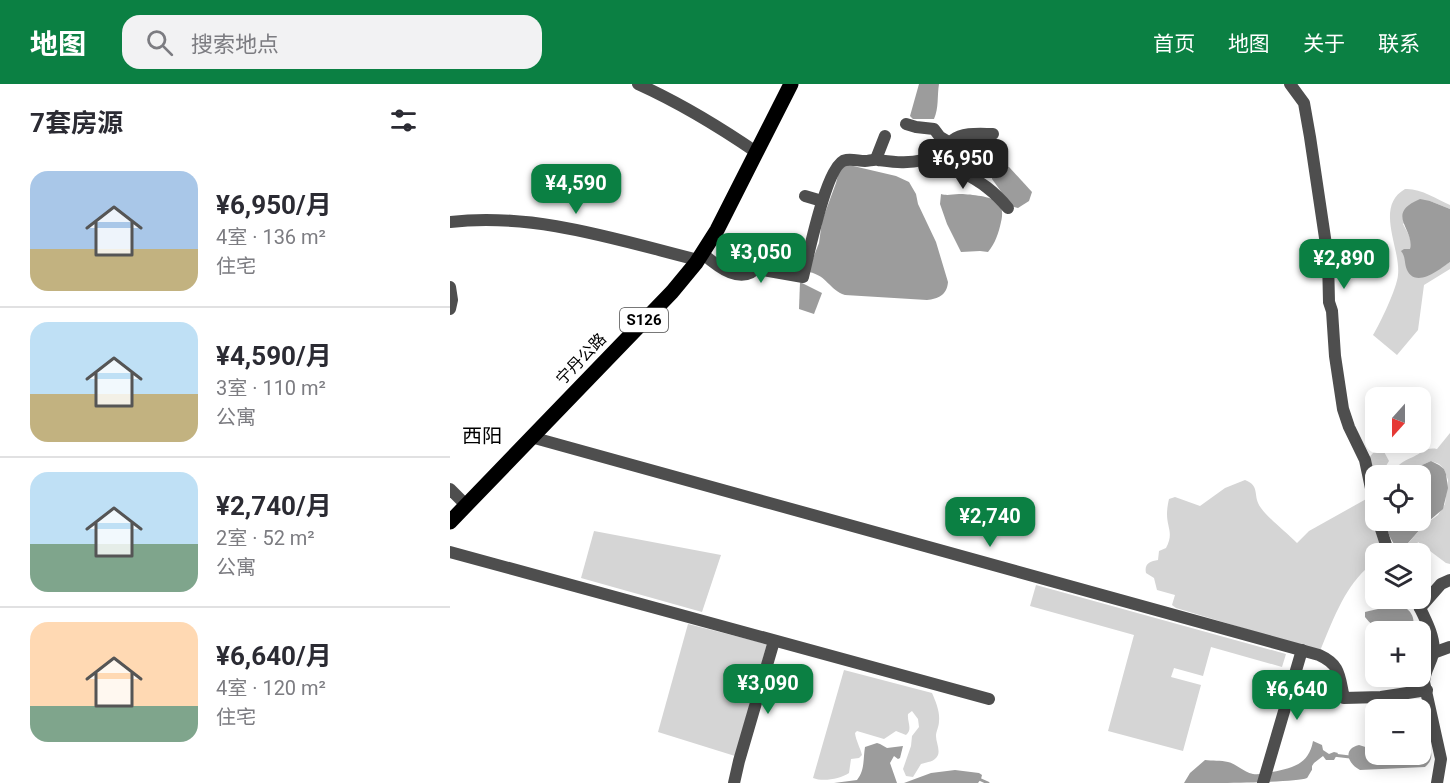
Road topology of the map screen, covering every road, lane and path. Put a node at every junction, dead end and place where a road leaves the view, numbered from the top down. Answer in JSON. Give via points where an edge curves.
{"nodes":[{"id":1,"x":638,"y":84,"type":"edge"},
{"id":2,"x":791,"y":84,"type":"edge"},
{"id":3,"x":1290,"y":84,"type":"edge"},
{"id":4,"x":906,"y":124,"type":"dead end"},
{"id":5,"x":993,"y":134,"type":"dead end"},
{"id":6,"x":885,"y":136,"type":"dead end"},
{"id":7,"x":950,"y":143,"type":"junction"},
{"id":8,"x":756,"y":152,"type":"junction"},
{"id":9,"x":937,"y":155,"type":"junction"},
{"id":10,"x":876,"y":159,"type":"junction"},
{"id":11,"x":805,"y":196,"type":"dead end"},
{"id":12,"x":822,"y":201,"type":"junction"},
{"id":13,"x":1008,"y":208,"type":"dead end"},
{"id":14,"x":450,"y":222,"type":"edge"},
{"id":15,"x":795,"y":242,"type":"dead end"},
{"id":16,"x":700,"y":256,"type":"junction"},
{"id":17,"x":757,"y":269,"type":"junction"},
{"id":18,"x":450,"y":288,"type":"edge"},
{"id":19,"x":450,"y":309,"type":"edge"},
{"id":20,"x":531,"y":438,"type":"junction"},
{"id":21,"x":1366,"y":465,"type":"edge"},
{"id":22,"x":450,"y":489,"type":"edge"},
{"id":23,"x":466,"y":505,"type":"junction"},
{"id":24,"x":450,"y":522,"type":"edge"},
{"id":25,"x":450,"y":552,"type":"edge"},
{"id":26,"x":1450,"y":580,"type":"edge"},
{"id":27,"x":1431,"y":592,"type":"edge"},
{"id":28,"x":1420,"y":609,"type":"edge"},
{"id":29,"x":774,"y":641,"type":"junction"},
{"id":30,"x":1450,"y":647,"type":"edge"},
{"id":31,"x":1302,"y":650,"type":"junction"},
{"id":32,"x":1433,"y":653,"type":"junction"},
{"id":33,"x":1427,"y":690,"type":"junction"},
{"id":34,"x":989,"y":699,"type":"dead end"},
{"id":35,"x":734,"y":783,"type":"edge"},
{"id":36,"x":1263,"y":783,"type":"edge"},
{"id":37,"x":1437,"y":783,"type":"edge"}],
"edges":[{"from":1,"to":8,"type":"street","via":[[715,124]]},
{"from":2,"to":8,"type":"main road","name":"宁丹公路","number":"S126"},
{"from":3,"to":21,"type":"street","via":[[1304,103],[1310,137],[1328,258],[1329,302],[1343,409]]},
{"from":4,"to":7,"type":"street","via":[[934,129]]},
{"from":5,"to":7,"type":"street","via":[[975,134]]},
{"from":6,"to":10,"type":"street"},
{"from":7,"to":9,"type":"street"},
{"from":8,"to":16,"type":"main road","name":"宁丹公路","number":"S126"},
{"from":9,"to":10,"type":"street","via":[[903,163]]},
{"from":9,"to":13,"type":"street","via":[[987,186]]},
{"from":10,"to":12,"type":"street","via":[[841,161]]},
{"from":11,"to":12,"type":"street"},
{"from":12,"to":17,"type":"street","via":[[803,277]]},
{"from":14,"to":16,"type":"street","via":[[492,219],[564,228]]},
{"from":15,"to":17,"type":"street","via":[[788,270],[760,265]]},
{"from":16,"to":17,"type":"street","via":[[730,273],[744,274]]},
{"from":16,"to":20,"type":"main road","name":"宁丹公路","number":"S126","via":[[672,292]]},
{"from":18,"to":19,"type":"street"},
{"from":20,"to":23,"type":"main road","name":"宁丹公路","number":"S126"},
{"from":20,"to":31,"type":"street"},
{"from":22,"to":23,"type":"street"},
{"from":23,"to":24,"type":"main road","name":"宁丹公路","number":"S126"},
{"from":25,"to":29,"type":"street"},
{"from":26,"to":27,"type":"street"},
{"from":28,"to":32,"type":"street","via":[[1432,637]]},
{"from":29,"to":34,"type":"street"},
{"from":29,"to":35,"type":"street"},
{"from":30,"to":32,"type":"street"},
{"from":31,"to":33,"type":"street","via":[[1330,660],[1338,670],[1344,698]]},
{"from":31,"to":36,"type":"street"},
{"from":32,"to":33,"type":"street","via":[[1424,673]]},
{"from":33,"to":37,"type":"street","via":[[1441,759]]}]}
